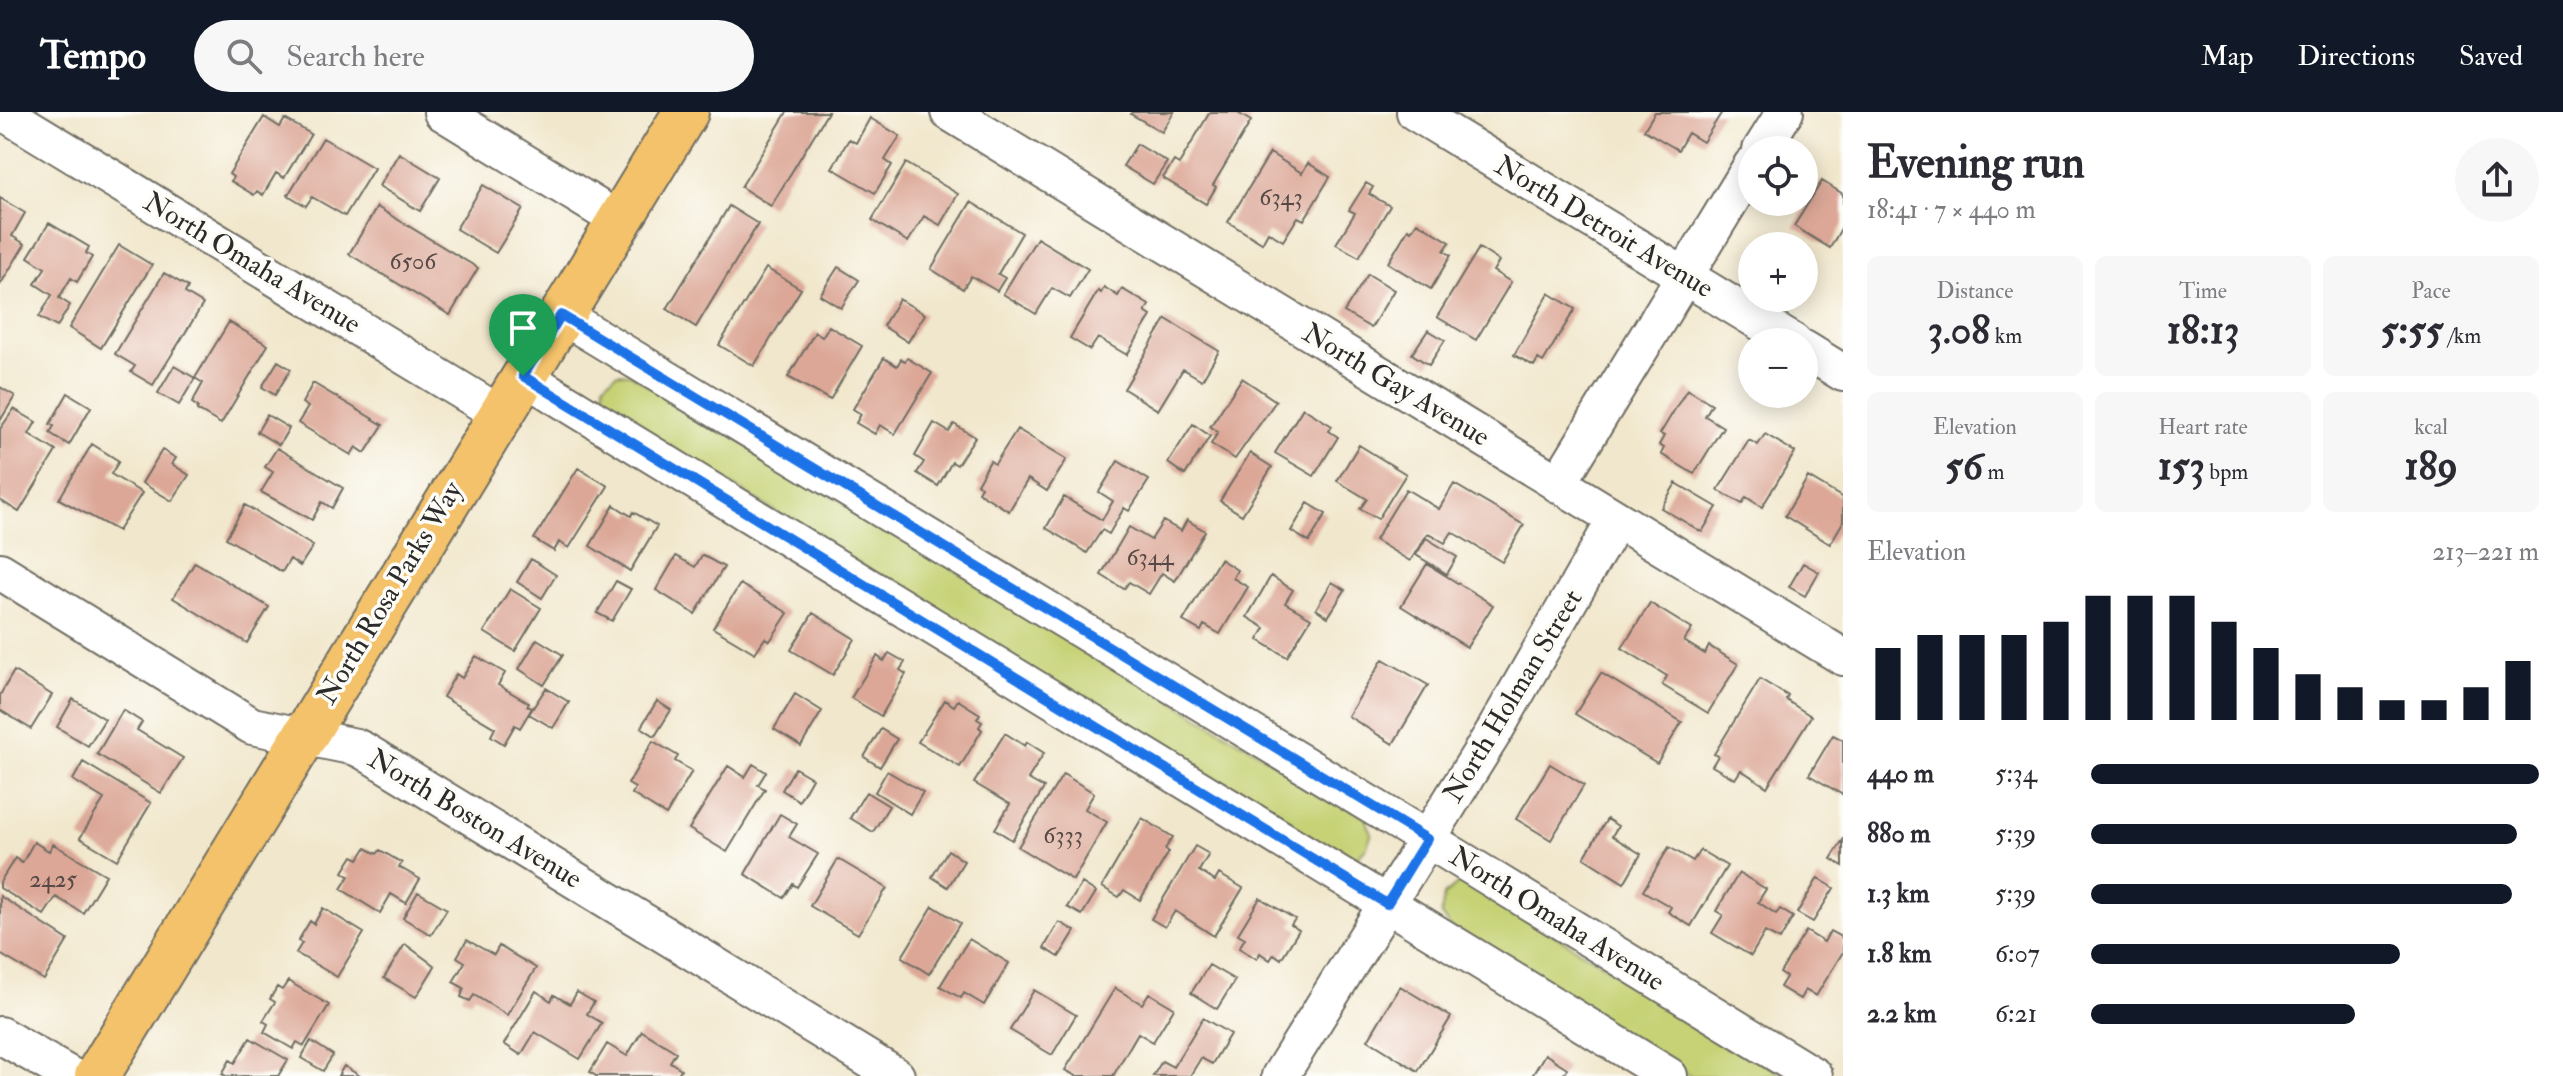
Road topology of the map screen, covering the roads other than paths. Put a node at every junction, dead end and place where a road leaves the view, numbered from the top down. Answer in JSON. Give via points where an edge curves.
{"nodes":[{"id":1,"x":3,"y":112,"type":"edge"},
{"id":2,"x":442,"y":112,"type":"edge"},
{"id":3,"x":686,"y":112,"type":"edge"},
{"id":4,"x":949,"y":112,"type":"edge"},
{"id":5,"x":1415,"y":112,"type":"edge"},
{"id":6,"x":1785,"y":112,"type":"edge"},
{"id":7,"x":1770,"y":136,"type":"edge"},
{"id":8,"x":1738,"y":188,"type":"edge"},
{"id":9,"x":620,"y":221,"type":"junction"},
{"id":10,"x":1684,"y":275,"type":"junction"},
{"id":11,"x":561,"y":315,"type":"junction"},
{"id":12,"x":1770,"y":328,"type":"edge"},
{"id":13,"x":1818,"y":358,"type":"edge"},
{"id":14,"x":1843,"y":373,"type":"edge"},
{"id":15,"x":523,"y":376,"type":"junction"},
{"id":16,"x":500,"y":414,"type":"junction"},
{"id":17,"x":1558,"y":484,"type":"junction"},
{"id":18,"x":1616,"y":519,"type":"junction"},
{"id":19,"x":0,"y":571,"type":"edge"},
{"id":20,"x":1843,"y":657,"type":"edge"},
{"id":21,"x":303,"y":736,"type":"junction"},
{"id":22,"x":1427,"y":839,"type":"junction"},
{"id":23,"x":1387,"y":904,"type":"junction"},
{"id":24,"x":0,"y":1035,"type":"edge"},
{"id":25,"x":71,"y":1076,"type":"edge"},
{"id":26,"x":97,"y":1076,"type":"edge"},
{"id":27,"x":896,"y":1076,"type":"edge"},
{"id":28,"x":1280,"y":1076,"type":"edge"},
{"id":29,"x":1669,"y":1076,"type":"edge"},
{"id":30,"x":1814,"y":1076,"type":"edge"}],
"edges":[{"from":1,"to":16,"type":"street","name":"North Omaha Avenue"},
{"from":2,"to":9,"type":"street"},
{"from":3,"to":9,"type":"main road","name":"North Rosa Parks Way"},
{"from":4,"to":17,"type":"street","name":"North Gay Avenue"},
{"from":5,"to":10,"type":"street","name":"North Detroit Avenue"},
{"from":6,"to":7,"type":"street"},
{"from":8,"to":10,"type":"street"},
{"from":9,"to":11,"type":"main road","name":"North Rosa Parks Way"},
{"from":10,"to":12,"type":"street","name":"North Detroit Avenue"},
{"from":10,"to":17,"type":"street"},
{"from":11,"to":15,"type":"main road","name":"North Rosa Parks Way"},
{"from":11,"to":22,"type":"street","name":"North Omaha Avenue"},
{"from":13,"to":14,"type":"street"},
{"from":15,"to":16,"type":"main road","name":"North Rosa Parks Way"},
{"from":15,"to":23,"type":"street"},
{"from":16,"to":21,"type":"main road","name":"North Rosa Parks Way"},
{"from":17,"to":18,"type":"street","name":"North Gay Avenue"},
{"from":18,"to":20,"type":"street","name":"North Gay Avenue"},
{"from":18,"to":22,"type":"street","name":"North Holman Street"},
{"from":19,"to":21,"type":"street","name":"North Boston Avenue","via":[[252,726]]},
{"from":21,"to":26,"type":"main road","name":"North Rosa Parks Way"},
{"from":21,"to":27,"type":"street","name":"North Boston Avenue","via":[[364,751]]},
{"from":22,"to":23,"type":"street","name":"North Holman Street"},
{"from":22,"to":30,"type":"street","name":"North Omaha Avenue"},
{"from":23,"to":28,"type":"street","name":"North Holman Street"},
{"from":23,"to":29,"type":"street"},
{"from":24,"to":25,"type":"street"}]}
